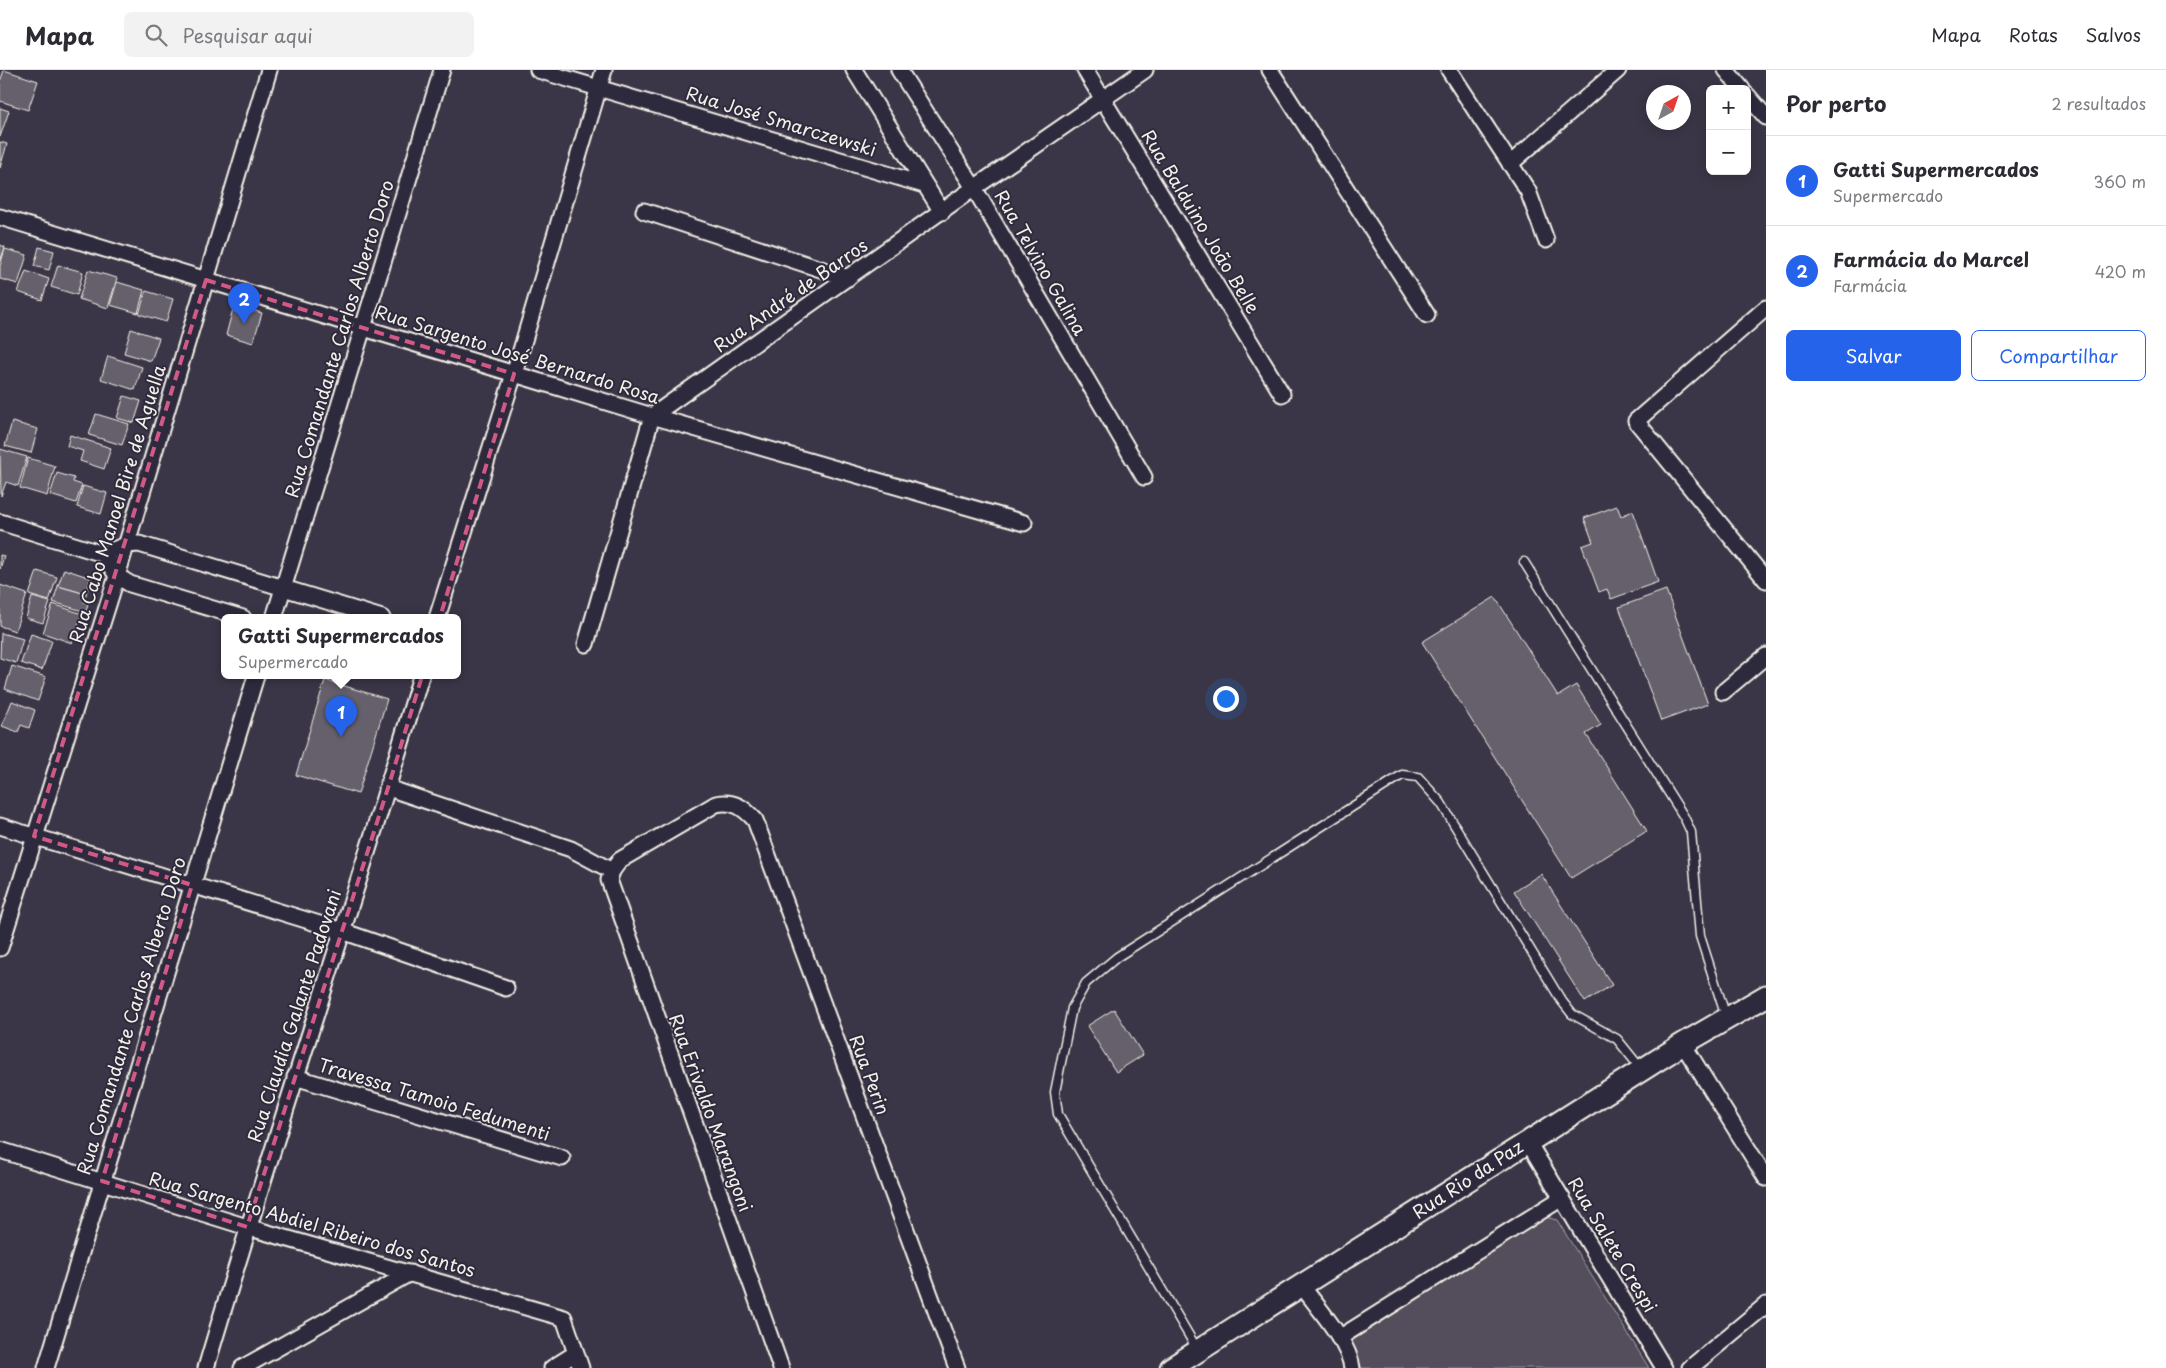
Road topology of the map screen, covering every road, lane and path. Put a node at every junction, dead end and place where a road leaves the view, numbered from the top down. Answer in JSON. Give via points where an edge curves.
{"nodes":[{"id":1,"x":269,"y":70,"type":"edge"},
{"id":2,"x":442,"y":70,"type":"edge"},
{"id":3,"x":538,"y":70,"type":"edge"},
{"id":4,"x":604,"y":70,"type":"edge"},
{"id":5,"x":854,"y":70,"type":"edge"},
{"id":6,"x":899,"y":70,"type":"edge"},
{"id":7,"x":1085,"y":70,"type":"edge"},
{"id":8,"x":1146,"y":70,"type":"edge"},
{"id":9,"x":1270,"y":70,"type":"edge"},
{"id":10,"x":1449,"y":70,"type":"edge"},
{"id":11,"x":1618,"y":70,"type":"edge"},
{"id":12,"x":1726,"y":70,"type":"edge"},
{"id":13,"x":1739,"y":85,"type":"edge"},
{"id":14,"x":598,"y":88,"type":"junction"},
{"id":15,"x":1103,"y":99,"type":"junction"},
{"id":16,"x":1751,"y":100,"type":"edge"},
{"id":17,"x":1766,"y":117,"type":"edge"},
{"id":18,"x":1510,"y":164,"type":"junction"},
{"id":19,"x":924,"y":185,"type":"junction"},
{"id":20,"x":974,"y":188,"type":"junction"},
{"id":21,"x":644,"y":211,"type":"dead end"},
{"id":22,"x":942,"y":212,"type":"junction"},
{"id":23,"x":0,"y":217,"type":"edge"},
{"id":24,"x":1546,"y":240,"type":"dead end"},
{"id":25,"x":848,"y":278,"type":"junction"},
{"id":26,"x":206,"y":280,"type":"junction"},
{"id":27,"x":1766,"y":308,"type":"edge"},
{"id":28,"x":1427,"y":315,"type":"dead end"},
{"id":29,"x":364,"y":328,"type":"junction"},
{"id":30,"x":514,"y":374,"type":"junction"},
{"id":31,"x":1282,"y":394,"type":"dead end"},
{"id":32,"x":652,"y":416,"type":"junction"},
{"id":33,"x":1144,"y":477,"type":"dead end"},
{"id":34,"x":0,"y":522,"type":"edge"},
{"id":35,"x":1024,"y":523,"type":"dead end"},
{"id":36,"x":126,"y":545,"type":"junction"},
{"id":37,"x":102,"y":554,"type":"junction"},
{"id":38,"x":1524,"y":562,"type":"dead end"},
{"id":39,"x":117,"y":576,"type":"junction"},
{"id":40,"x":1766,"y":580,"type":"edge"},
{"id":41,"x":283,"y":589,"type":"junction"},
{"id":42,"x":231,"y":614,"type":"edge"},
{"id":43,"x":275,"y":614,"type":"edge"},
{"id":44,"x":368,"y":614,"type":"edge"},
{"id":45,"x":438,"y":614,"type":"edge"},
{"id":46,"x":586,"y":644,"type":"dead end"},
{"id":47,"x":1766,"y":656,"type":"edge"},
{"id":48,"x":255,"y":679,"type":"edge"},
{"id":49,"x":420,"y":679,"type":"edge"},
{"id":50,"x":1723,"y":692,"type":"dead end"},
{"id":51,"x":388,"y":788,"type":"junction"},
{"id":52,"x":0,"y":826,"type":"edge"},
{"id":53,"x":34,"y":836,"type":"junction"},
{"id":54,"x":612,"y":871,"type":"junction"},
{"id":55,"x":192,"y":885,"type":"junction"},
{"id":56,"x":342,"y":931,"type":"junction"},
{"id":57,"x":0,"y":948,"type":"edge"},
{"id":58,"x":506,"y":988,"type":"dead end"},
{"id":59,"x":1766,"y":996,"type":"edge"},
{"id":60,"x":1726,"y":1018,"type":"junction"},
{"id":61,"x":1683,"y":1044,"type":"junction"},
{"id":62,"x":1642,"y":1070,"type":"junction"},
{"id":63,"x":295,"y":1077,"type":"junction"},
{"id":64,"x":1528,"y":1142,"type":"junction"},
{"id":65,"x":0,"y":1150,"type":"edge"},
{"id":66,"x":562,"y":1158,"type":"dead end"},
{"id":67,"x":1766,"y":1178,"type":"edge"},
{"id":68,"x":102,"y":1181,"type":"junction"},
{"id":69,"x":1562,"y":1198,"type":"junction"},
{"id":70,"x":247,"y":1227,"type":"junction"},
{"id":71,"x":410,"y":1274,"type":"junction"},
{"id":72,"x":1302,"y":1286,"type":"junction"},
{"id":73,"x":1766,"y":1305,"type":"edge"},
{"id":74,"x":1339,"y":1338,"type":"junction"},
{"id":75,"x":1198,"y":1351,"type":"junction"},
{"id":76,"x":576,"y":1353,"type":"junction"},
{"id":77,"x":46,"y":1368,"type":"edge"},
{"id":78,"x":206,"y":1368,"type":"edge"},
{"id":79,"x":242,"y":1368,"type":"edge"},
{"id":80,"x":552,"y":1368,"type":"edge"},
{"id":81,"x":581,"y":1368,"type":"edge"},
{"id":82,"x":781,"y":1368,"type":"edge"},
{"id":83,"x":957,"y":1368,"type":"edge"},
{"id":84,"x":1171,"y":1368,"type":"edge"},
{"id":85,"x":1352,"y":1368,"type":"edge"},
{"id":86,"x":1664,"y":1368,"type":"edge"},
{"id":87,"x":1690,"y":1368,"type":"edge"}],
"edges":[{"from":1,"to":26,"type":"street","name":"Rua Cabo Manoel Bire de Aguella"},
{"from":2,"to":29,"type":"street","name":"Rua Comandante Carlos Alberto Doro"},
{"from":3,"to":14,"type":"street","name":"Rua José Smarczewski"},
{"from":4,"to":14,"type":"street"},
{"from":5,"to":19,"type":"street"},
{"from":6,"to":20,"type":"street","name":"Rua Telvino Galina"},
{"from":7,"to":15,"type":"street","name":"Rua Balduino João Belle"},
{"from":8,"to":15,"type":"street","name":"Rua André de Barros"},
{"from":9,"to":28,"type":"street"},
{"from":10,"to":18,"type":"street"},
{"from":11,"to":18,"type":"street"},
{"from":12,"to":13,"type":"street"},
{"from":14,"to":19,"type":"street","name":"Rua José Smarczewski"},
{"from":14,"to":30,"type":"street"},
{"from":15,"to":20,"type":"street","name":"Rua André de Barros"},
{"from":15,"to":31,"type":"street","name":"Rua Balduino João Belle"},
{"from":16,"to":17,"type":"street"},
{"from":18,"to":24,"type":"street","via":[[1528,191]]},
{"from":19,"to":22,"type":"street"},
{"from":20,"to":22,"type":"street","name":"Rua André de Barros"},
{"from":20,"to":33,"type":"street","name":"Rua Telvino Galina"},
{"from":21,"to":25,"type":"street"},
{"from":22,"to":25,"type":"street","name":"Rua André de Barros"},
{"from":23,"to":26,"type":"street","name":"Rua Sargento José Bernardo Rosa"},
{"from":25,"to":32,"type":"street","name":"Rua André de Barros"},
{"from":26,"to":29,"type":"street","name":"Rua Sargento José Bernardo Rosa"},
{"from":26,"to":36,"type":"street","name":"Rua Cabo Manoel Bire de Aguella"},
{"from":27,"to":40,"type":"street","via":[[1636,421]]},
{"from":29,"to":30,"type":"street","name":"Rua Sargento José Bernardo Rosa"},
{"from":29,"to":41,"type":"street","name":"Rua Comandante Carlos Alberto Doro"},
{"from":30,"to":32,"type":"street","name":"Rua Sargento José Bernardo Rosa"},
{"from":30,"to":45,"type":"street"},
{"from":32,"to":35,"type":"street","name":"Rua Sargento José Bernardo Rosa"},
{"from":32,"to":46,"type":"street"},
{"from":34,"to":37,"type":"street"},
{"from":36,"to":37,"type":"street"},
{"from":36,"to":39,"type":"street","name":"Rua Cabo Manoel Bire de Aguella"},
{"from":36,"to":41,"type":"street","via":[[139,544]]},
{"from":37,"to":39,"type":"street"},
{"from":38,"to":60,"type":"lane","via":[[1691,832],[1700,936]]},
{"from":39,"to":42,"type":"street","via":[[130,584]]},
{"from":39,"to":53,"type":"street","name":"Rua Cabo Manoel Bire de Aguella"},
{"from":41,"to":43,"type":"street","name":"Rua Comandante Carlos Alberto Doro"},
{"from":41,"to":44,"type":"street"},
{"from":47,"to":50,"type":"street"},
{"from":48,"to":55,"type":"street","name":"Rua Comandante Carlos Alberto Doro"},
{"from":49,"to":51,"type":"street","name":"Rua Claudia Galante Padovani"},
{"from":51,"to":54,"type":"street","via":[[572,849]]},
{"from":51,"to":56,"type":"street","name":"Rua Claudia Galante Padovani"},
{"from":52,"to":53,"type":"street"},
{"from":53,"to":55,"type":"street"},
{"from":53,"to":57,"type":"street","name":"Rua Cabo Manoel Bire de Aguella"},
{"from":54,"to":82,"type":"street","name":"Rua Erivaldo Marangoni","via":[[610,889]]},
{"from":54,"to":83,"type":"street","name":"Rua Perin","via":[[620,860],[716,804],[735,804],[755,820]]},
{"from":55,"to":56,"type":"street"},
{"from":55,"to":68,"type":"street","name":"Rua Comandante Carlos Alberto Doro"},
{"from":56,"to":58,"type":"street"},
{"from":56,"to":63,"type":"street","name":"Rua Claudia Galante Padovani"},
{"from":59,"to":60,"type":"main road","name":"Rua Rio da Paz"},
{"from":60,"to":61,"type":"main road","name":"Rua Rio da Paz"},
{"from":61,"to":62,"type":"main road","name":"Rua Rio da Paz"},
{"from":61,"to":67,"type":"street"},
{"from":62,"to":64,"type":"main road","name":"Rua Rio da Paz"},
{"from":62,"to":75,"type":"lane","via":[[1617,1039],[1572,1014],[1441,803],[1418,777],[1402,775],[1386,785],[1116,957],[1086,983],[1072,1008],[1055,1092],[1058,1114]]},
{"from":63,"to":66,"type":"street","name":"Travessa Tamoio Fedumenti"},
{"from":63,"to":70,"type":"street","name":"Rua Claudia Galante Padovani"},
{"from":64,"to":69,"type":"street","name":"Rua Salete Crespi"},
{"from":64,"to":72,"type":"main road","name":"Rua Rio da Paz"},
{"from":65,"to":68,"type":"street","name":"Rua Sargento Abdiel Ribeiro dos Santos"},
{"from":68,"to":70,"type":"street","name":"Rua Sargento Abdiel Ribeiro dos Santos"},
{"from":68,"to":77,"type":"street","name":"Rua Comandante Carlos Alberto Doro"},
{"from":69,"to":74,"type":"street"},
{"from":69,"to":86,"type":"street","name":"Rua Salete Crespi"},
{"from":70,"to":71,"type":"street","name":"Rua Sargento Abdiel Ribeiro dos Santos"},
{"from":70,"to":78,"type":"street","name":"Rua Claudia Galante Padovani"},
{"from":71,"to":76,"type":"street","name":"Rua Sargento Abdiel Ribeiro dos Santos","via":[[564,1318]]},
{"from":71,"to":79,"type":"street"},
{"from":72,"to":74,"type":"street"},
{"from":72,"to":75,"type":"main road","name":"Rua Rio da Paz"},
{"from":73,"to":87,"type":"street"},
{"from":74,"to":85,"type":"street"},
{"from":75,"to":84,"type":"main road","name":"Rua Rio da Paz"},
{"from":76,"to":80,"type":"street"},
{"from":76,"to":81,"type":"street","name":"Rua Sargento Abdiel Ribeiro dos Santos"}]}
